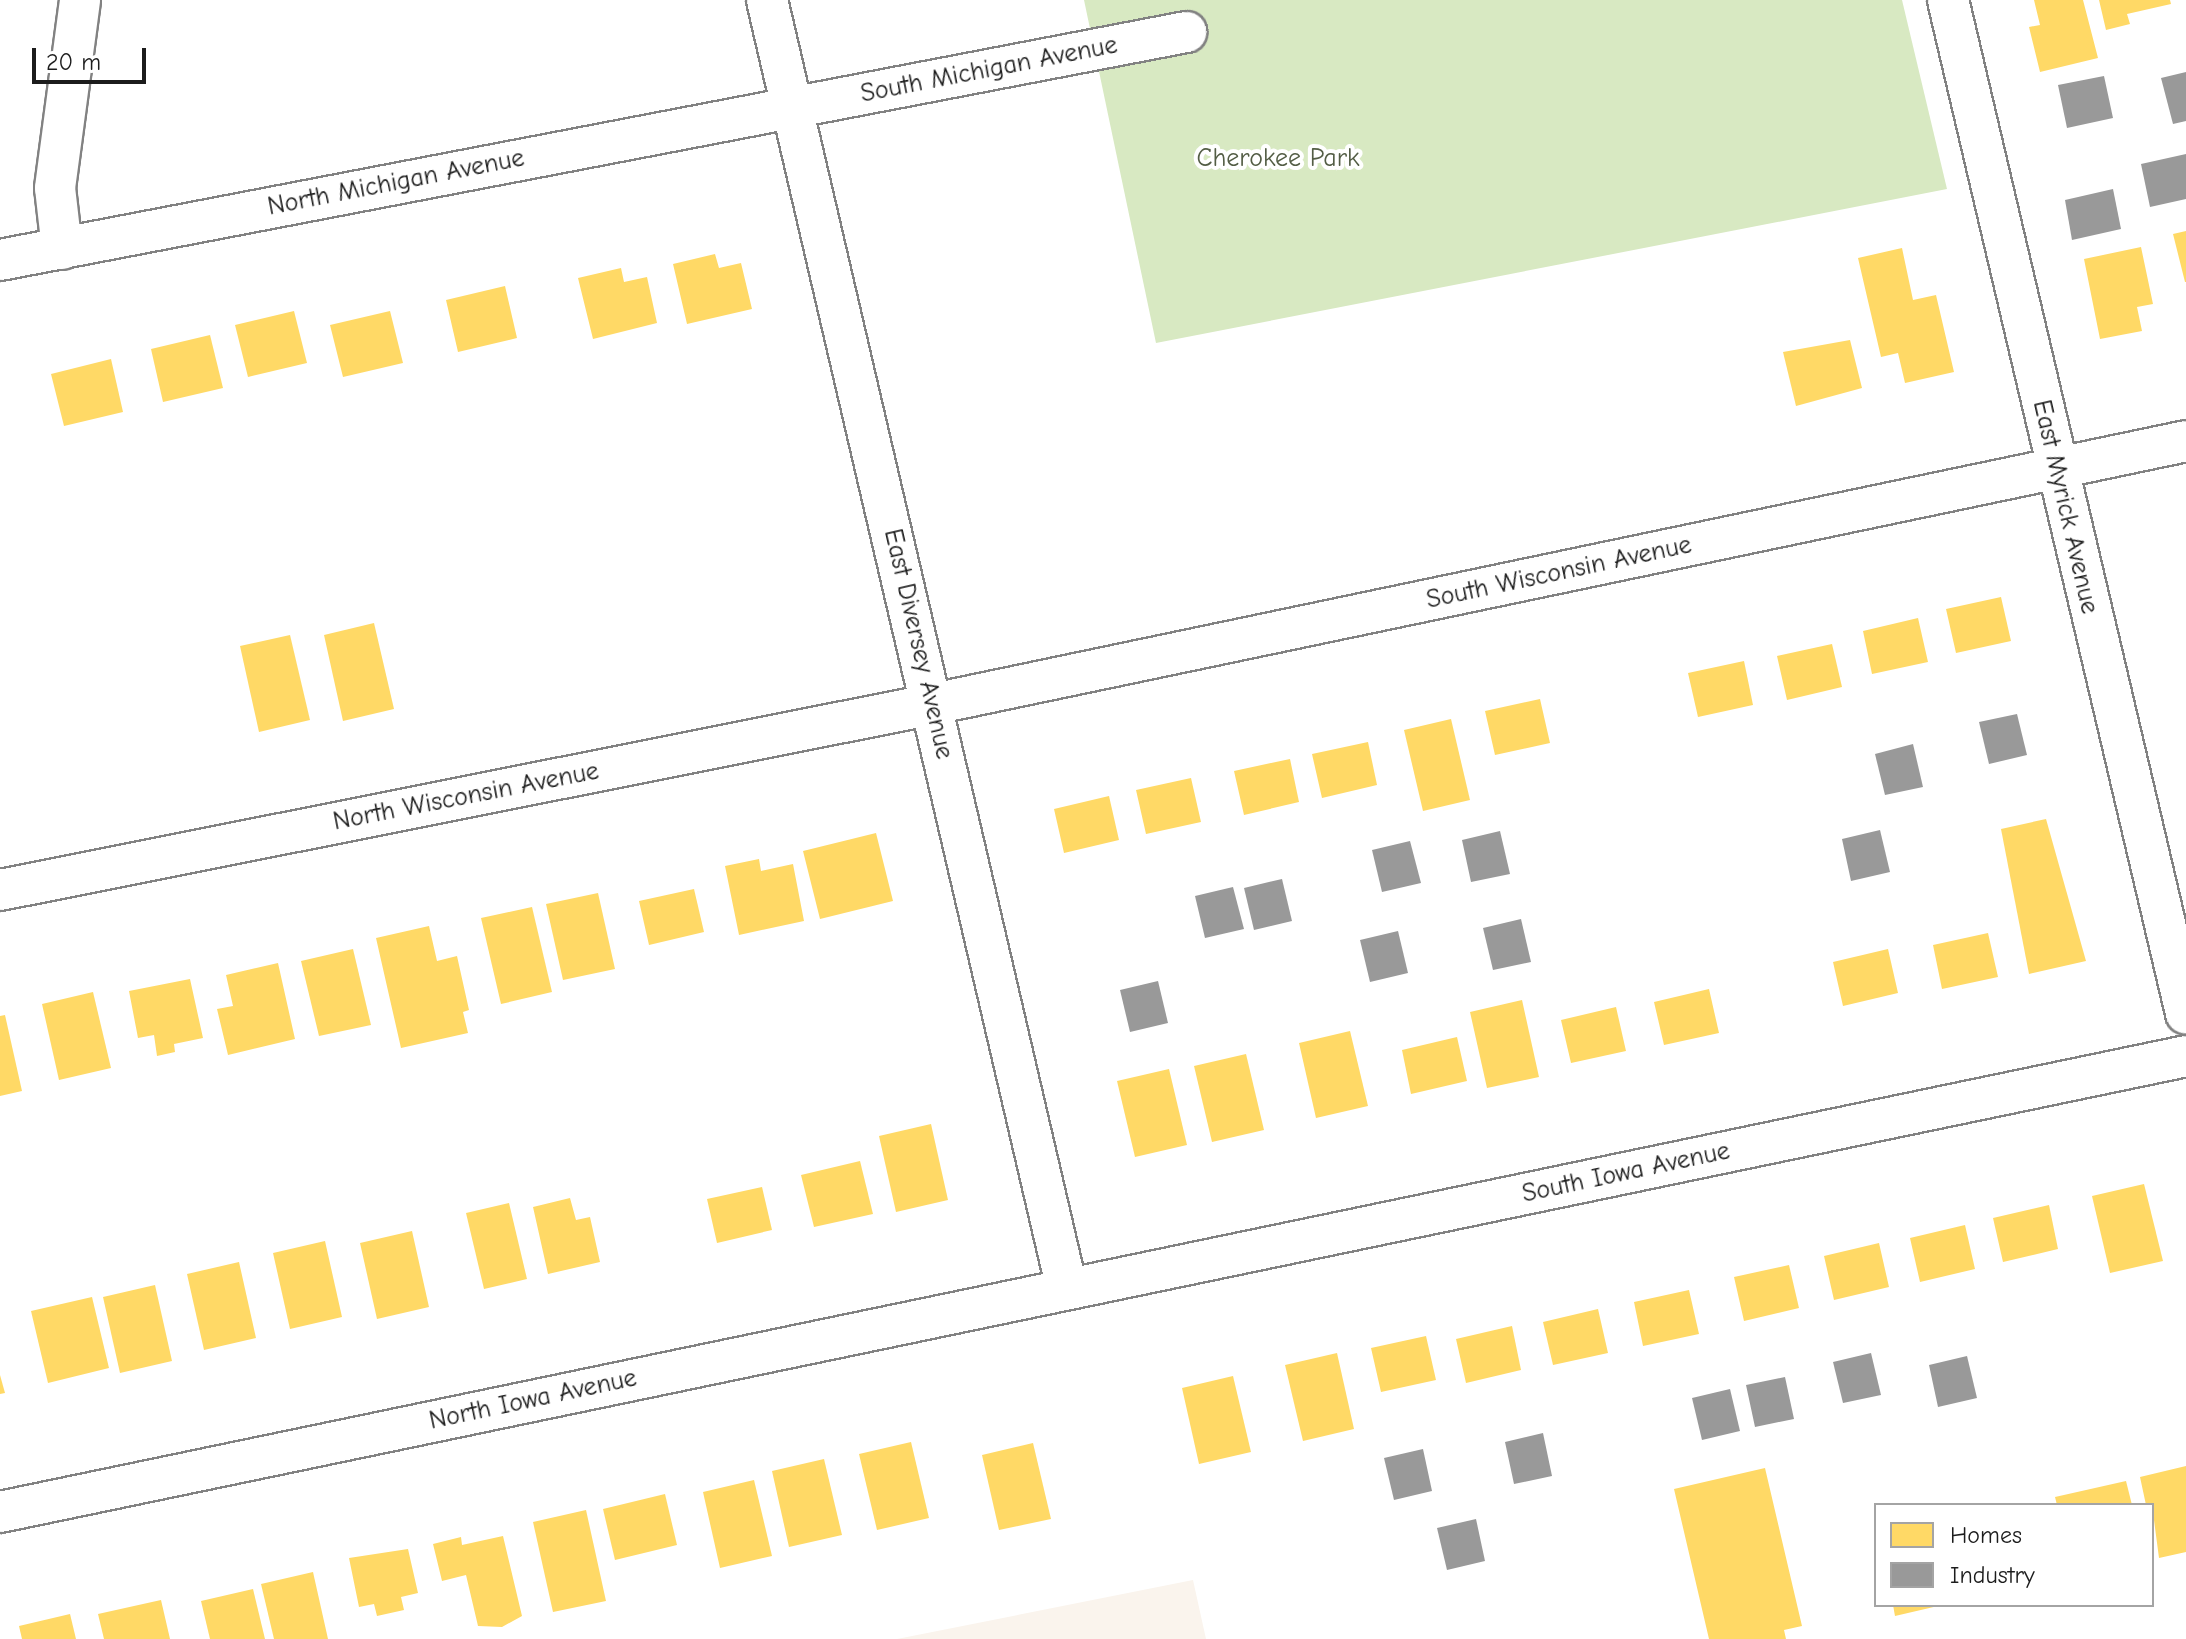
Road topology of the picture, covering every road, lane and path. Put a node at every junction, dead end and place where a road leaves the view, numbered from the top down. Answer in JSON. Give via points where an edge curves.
{"nodes":[{"id":1,"x":80,"y":0,"type":"edge"},
{"id":2,"x":767,"y":0,"type":"edge"},
{"id":3,"x":1948,"y":0,"type":"edge"},
{"id":4,"x":1186,"y":32,"type":"dead end"},
{"id":5,"x":792,"y":106,"type":"junction"},
{"id":6,"x":62,"y":249,"type":"junction"},
{"id":7,"x":0,"y":260,"type":"edge"},
{"id":8,"x":2186,"y":441,"type":"edge"},
{"id":9,"x":2055,"y":469,"type":"junction"},
{"id":10,"x":933,"y":704,"type":"junction"},
{"id":11,"x":0,"y":890,"type":"edge"},
{"id":12,"x":2186,"y":1013,"type":"edge"},
{"id":13,"x":2186,"y":1056,"type":"edge"},
{"id":14,"x":1067,"y":1289,"type":"junction"},
{"id":15,"x":0,"y":1512,"type":"edge"}],
"edges":[{"from":1,"to":6,"type":"street","via":[[55,188]]},
{"from":2,"to":5,"type":"street","name":"East Diversey Avenue"},
{"from":3,"to":9,"type":"street","name":"East Myrick Avenue"},
{"from":4,"to":5,"type":"street","name":"South Michigan Avenue"},
{"from":5,"to":6,"type":"street","name":"North Michigan Avenue"},
{"from":5,"to":10,"type":"street","name":"East Diversey Avenue"},
{"from":6,"to":7,"type":"street","name":"North Michigan Avenue"},
{"from":8,"to":9,"type":"street","name":"South Wisconsin Avenue"},
{"from":9,"to":10,"type":"street","name":"South Wisconsin Avenue"},
{"from":9,"to":12,"type":"street","name":"East Myrick Avenue"},
{"from":10,"to":11,"type":"street","name":"North Wisconsin Avenue"},
{"from":10,"to":14,"type":"street","name":"East Diversey Avenue"},
{"from":13,"to":14,"type":"street","name":"South Iowa Avenue"},
{"from":14,"to":15,"type":"street","name":"North Iowa Avenue"}]}
